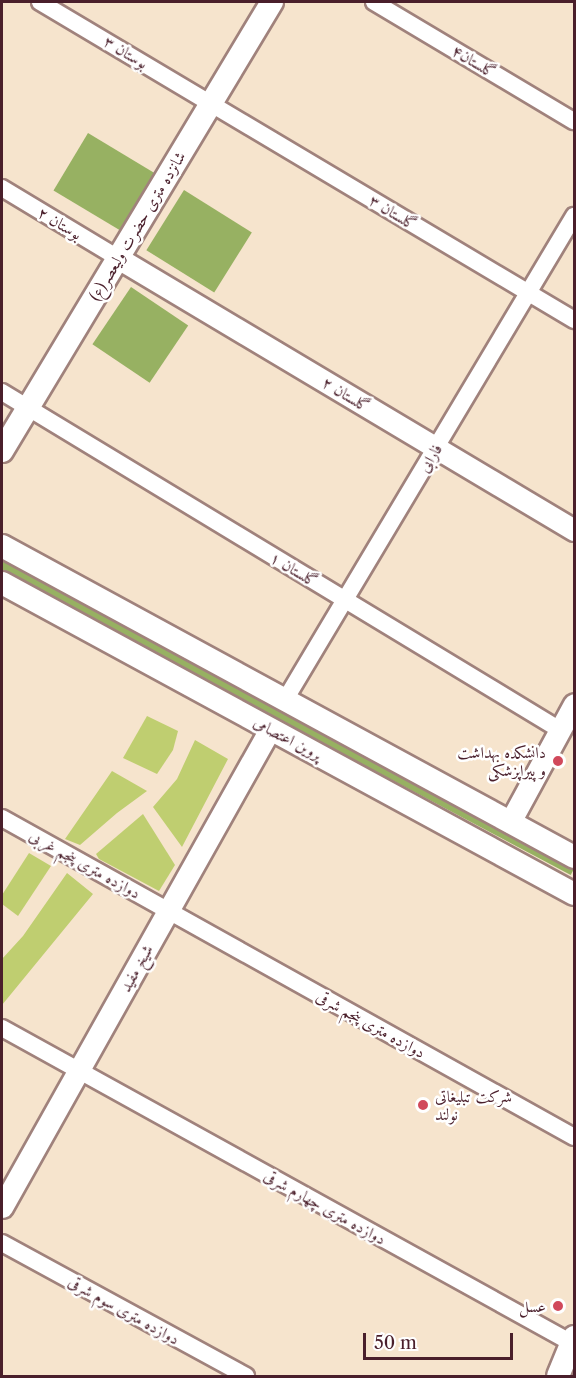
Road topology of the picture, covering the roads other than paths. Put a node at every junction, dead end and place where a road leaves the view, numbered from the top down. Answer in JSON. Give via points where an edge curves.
{"nodes":[{"id":1,"x":40,"y":2,"type":"edge"},
{"id":2,"x":273,"y":2,"type":"edge"},
{"id":3,"x":374,"y":2,"type":"edge"},
{"id":4,"x":211,"y":103,"type":"junction"},
{"id":5,"x":574,"y":121,"type":"edge"},
{"id":6,"x":2,"y":188,"type":"edge"},
{"id":7,"x":574,"y":216,"type":"edge"},
{"id":8,"x":118,"y":258,"type":"junction"},
{"id":9,"x":528,"y":293,"type":"junction"},
{"id":10,"x":574,"y":320,"type":"edge"},
{"id":11,"x":2,"y":392,"type":"edge"},
{"id":12,"x":27,"y":408,"type":"junction"},
{"id":13,"x":436,"y":448,"type":"junction"},
{"id":14,"x":2,"y":451,"type":"edge"},
{"id":15,"x":574,"y":530,"type":"edge"},
{"id":16,"x":2,"y":546,"type":"edge"},
{"id":17,"x":2,"y":583,"type":"edge"},
{"id":18,"x":345,"y":600,"type":"junction"},
{"id":19,"x":285,"y":700,"type":"junction"},
{"id":20,"x":574,"y":704,"type":"edge"},
{"id":21,"x":270,"y":729,"type":"junction"},
{"id":22,"x":560,"y":730,"type":"junction"},
{"id":23,"x":2,"y":818,"type":"edge"},
{"id":24,"x":510,"y":822,"type":"junction"},
{"id":25,"x":574,"y":857,"type":"edge"},
{"id":26,"x":574,"y":894,"type":"edge"},
{"id":27,"x":168,"y":910,"type":"junction"},
{"id":28,"x":2,"y":1028,"type":"edge"},
{"id":29,"x":78,"y":1071,"type":"junction"},
{"id":30,"x":574,"y":1137,"type":"edge"},
{"id":31,"x":2,"y":1207,"type":"edge"},
{"id":32,"x":2,"y":1243,"type":"edge"},
{"id":33,"x":573,"y":1340,"type":"edge"},
{"id":34,"x":246,"y":1377,"type":"edge"},
{"id":35,"x":558,"y":1377,"type":"edge"}],
"edges":[{"from":1,"to":4,"type":"street","name":"بوستان ۳"},
{"from":2,"to":4,"type":"main road","name":"شانزده متری حضرت ولیعصر(ع)"},
{"from":3,"to":5,"type":"street","name":"گلستان۴"},
{"from":4,"to":8,"type":"main road","name":"شانزده متری حضرت ولیعصر(ع)"},
{"from":4,"to":9,"type":"street","name":"گلستان ۳"},
{"from":6,"to":8,"type":"street","name":"بوستان ۲"},
{"from":7,"to":9,"type":"street","name":"فارابی"},
{"from":8,"to":12,"type":"main road","name":"شانزده متری حضرت ولیعصر(ع)"},
{"from":8,"to":13,"type":"street","name":"گلستان ۲"},
{"from":9,"to":10,"type":"street","name":"گلستان ۳"},
{"from":9,"to":13,"type":"street","name":"فارابی"},
{"from":11,"to":12,"type":"street","name":"گلستان ۱"},
{"from":12,"to":14,"type":"main road","name":"شانزده متری حضرت ولیعصر(ع)"},
{"from":12,"to":18,"type":"street","name":"گلستان ۱"},
{"from":13,"to":15,"type":"street","name":"گلستان ۲"},
{"from":13,"to":18,"type":"street","name":"فارابی"},
{"from":16,"to":19,"type":"main road","name":"پروین اعتصامی"},
{"from":17,"to":21,"type":"main road","name":"پروین اعتصامی"},
{"from":18,"to":19,"type":"street","name":"فارابی"},
{"from":18,"to":22,"type":"street","name":"گلستان ۱"},
{"from":19,"to":24,"type":"main road","name":"پروین اعتصامی"},
{"from":20,"to":22,"type":"street"},
{"from":21,"to":26,"type":"main road","name":"پروین اعتصامی"},
{"from":21,"to":27,"type":"street","name":"شیخ مفید"},
{"from":22,"to":24,"type":"street"},
{"from":23,"to":27,"type":"street","name":"دوازده متری پنجم غربی"},
{"from":24,"to":25,"type":"main road","name":"پروین اعتصامی"},
{"from":27,"to":29,"type":"street","name":"شیخ مفید"},
{"from":27,"to":30,"type":"street","name":"دوازده متری پنجم شرقی"},
{"from":28,"to":29,"type":"street","name":"دوازده متری چهارم شرقی"},
{"from":29,"to":31,"type":"street","name":"شیخ مفید"},
{"from":29,"to":33,"type":"street","name":"دوازده متری چهارم شرقی"},
{"from":32,"to":34,"type":"street","name":"دوازده متری سوم شرقی"},
{"from":33,"to":35,"type":"main road"}]}
